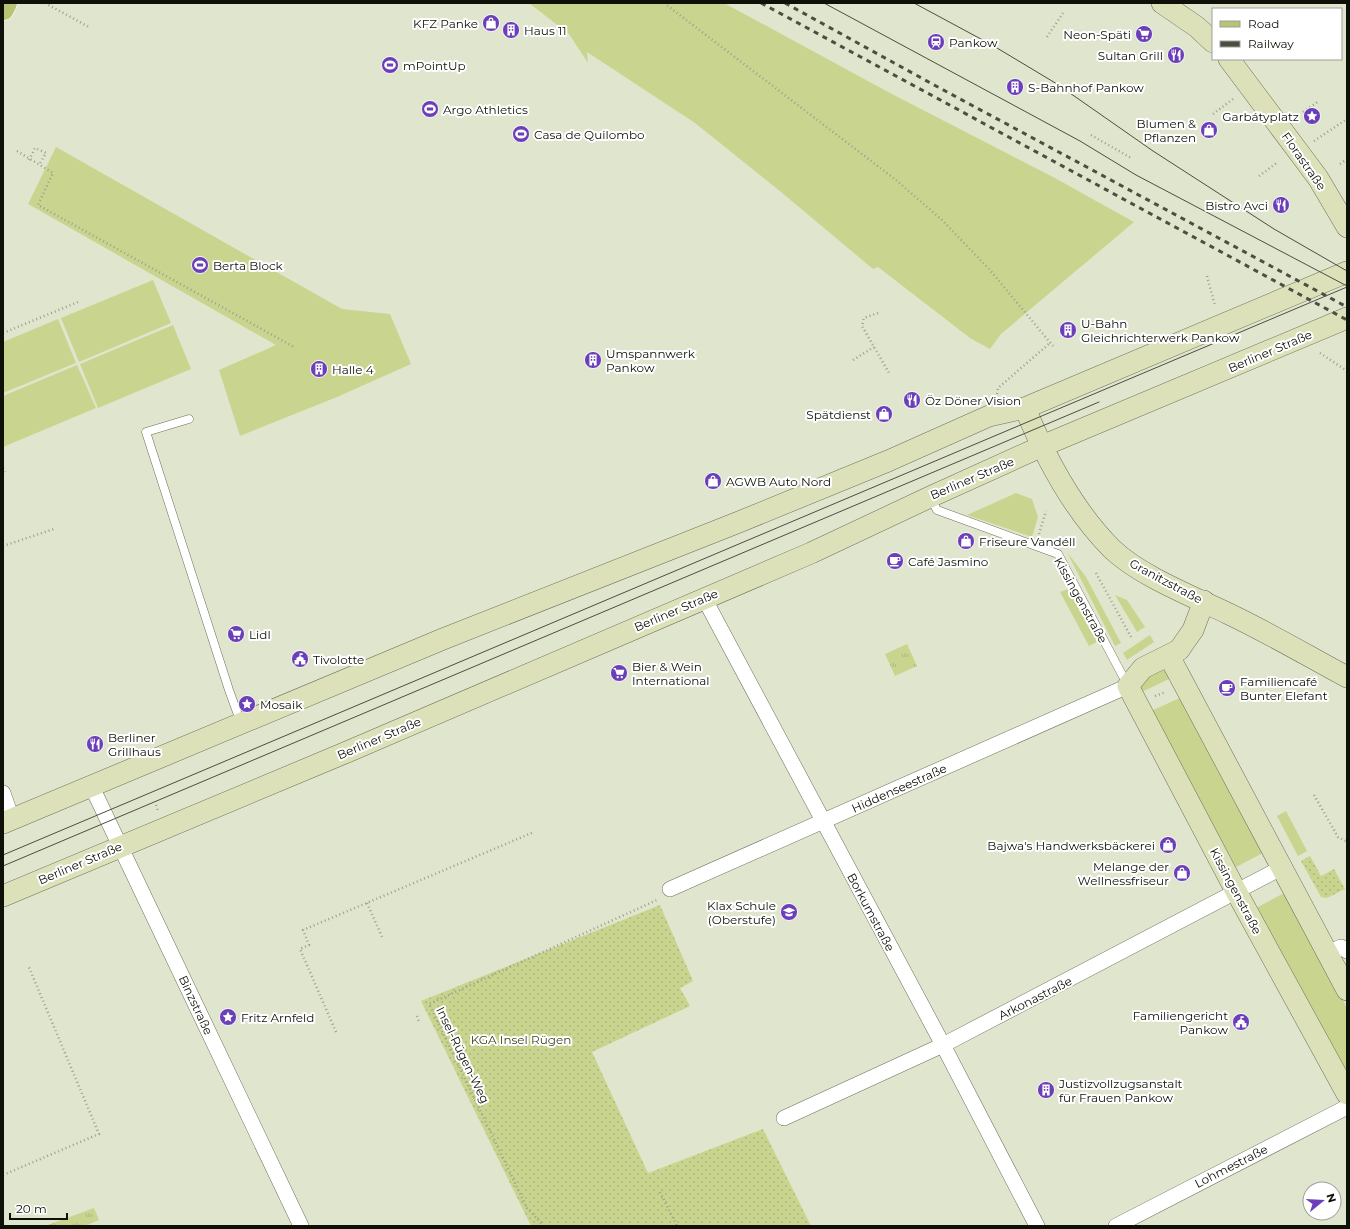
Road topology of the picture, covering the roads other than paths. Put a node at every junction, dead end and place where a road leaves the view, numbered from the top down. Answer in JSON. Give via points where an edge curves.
{"nodes":[{"id":1,"x":6,"y":3,"type":"edge"},
{"id":2,"x":1162,"y":3,"type":"edge"},
{"id":3,"x":3,"y":9,"type":"edge"},
{"id":4,"x":1212,"y":41,"type":"edge"},
{"id":5,"x":1230,"y":60,"type":"edge"},
{"id":6,"x":1347,"y":227,"type":"edge"},
{"id":7,"x":1347,"y":272,"type":"edge"},
{"id":8,"x":1347,"y":318,"type":"edge"},
{"id":9,"x":1025,"y":408,"type":"junction"},
{"id":10,"x":189,"y":419,"type":"dead end"},
{"id":11,"x":1042,"y":447,"type":"junction"},
{"id":12,"x":930,"y":496,"type":"junction"},
{"id":13,"x":704,"y":598,"type":"junction"},
{"id":14,"x":1204,"y":602,"type":"junction"},
{"id":15,"x":1169,"y":656,"type":"junction"},
{"id":16,"x":1347,"y":677,"type":"edge"},
{"id":17,"x":1128,"y":686,"type":"junction"},
{"id":18,"x":241,"y":723,"type":"junction"},
{"id":19,"x":91,"y":785,"type":"junction"},
{"id":20,"x":3,"y":793,"type":"edge"},
{"id":21,"x":8,"y":821,"type":"edge"},
{"id":22,"x":823,"y":822,"type":"junction"},
{"id":23,"x":120,"y":846,"type":"junction"},
{"id":24,"x":1281,"y":868,"type":"junction"},
{"id":25,"x":670,"y":889,"type":"dead end"},
{"id":26,"x":1237,"y":893,"type":"junction"},
{"id":27,"x":3,"y":896,"type":"edge"},
{"id":28,"x":1347,"y":950,"type":"edge"},
{"id":29,"x":1327,"y":953,"type":"junction"},
{"id":30,"x":1347,"y":990,"type":"edge"},
{"id":31,"x":943,"y":1045,"type":"junction"},
{"id":32,"x":1347,"y":1094,"type":"edge"},
{"id":33,"x":1347,"y":1107,"type":"edge"},
{"id":34,"x":784,"y":1118,"type":"dead end"},
{"id":35,"x":301,"y":1226,"type":"edge"},
{"id":36,"x":1037,"y":1226,"type":"edge"},
{"id":37,"x":1116,"y":1226,"type":"edge"}],
"edges":[{"from":1,"to":3,"type":"main road"},
{"from":2,"to":4,"type":"main road","via":[[1198,27]]},
{"from":5,"to":6,"type":"main road","name":"Florastraße","via":[[1322,184]]},
{"from":7,"to":9,"type":"main road"},
{"from":8,"to":11,"type":"main road","name":"Berliner Straße"},
{"from":9,"to":11,"type":"main road","name":"Granitzstraße"},
{"from":9,"to":18,"type":"main road","via":[[989,416],[746,519],[443,639]]},
{"from":10,"to":18,"type":"lane","via":[[146,432]]},
{"from":11,"to":12,"type":"main road","name":"Berliner Straße"},
{"from":11,"to":14,"type":"main road","name":"Granitzstraße","via":[[1062,483],[1096,531],[1113,550],[1149,575]]},
{"from":12,"to":13,"type":"main road","name":"Berliner Straße","via":[[811,553]]},
{"from":12,"to":17,"type":"lane","name":"Kissingenstraße","via":[[937,510],[1058,554]]},
{"from":13,"to":22,"type":"street","name":"Borkumstraße"},
{"from":13,"to":23,"type":"main road","name":"Berliner Straße","via":[[347,752]]},
{"from":14,"to":15,"type":"main road","via":[[1185,644]]},
{"from":14,"to":16,"type":"main road","name":"Granitzstraße"},
{"from":15,"to":17,"type":"main road","via":[[1143,668]]},
{"from":15,"to":24,"type":"main road"},
{"from":17,"to":22,"type":"street","name":"Hiddenseestraße"},
{"from":17,"to":26,"type":"main road","name":"Kissingenstraße"},
{"from":18,"to":19,"type":"main road"},
{"from":19,"to":21,"type":"main road"},
{"from":19,"to":23,"type":"street","name":"Binzstraße"},
{"from":20,"to":21,"type":"street"},
{"from":22,"to":25,"type":"street","name":"Hiddenseestraße"},
{"from":22,"to":31,"type":"street","name":"Borkumstraße"},
{"from":23,"to":27,"type":"main road","name":"Berliner Straße"},
{"from":23,"to":35,"type":"street","name":"Binzstraße"},
{"from":24,"to":26,"type":"street","name":"Arkonastraße"},
{"from":24,"to":29,"type":"main road"},
{"from":26,"to":31,"type":"street","name":"Arkonastraße"},
{"from":26,"to":32,"type":"main road","name":"Kissingenstraße"},
{"from":28,"to":29,"type":"street","via":[[1341,947]]},
{"from":29,"to":30,"type":"main road"},
{"from":31,"to":34,"type":"street","name":"Arkonastraße"},
{"from":31,"to":36,"type":"street","name":"Borkumstraße"},
{"from":33,"to":37,"type":"street","name":"Lohmestraße"}]}
